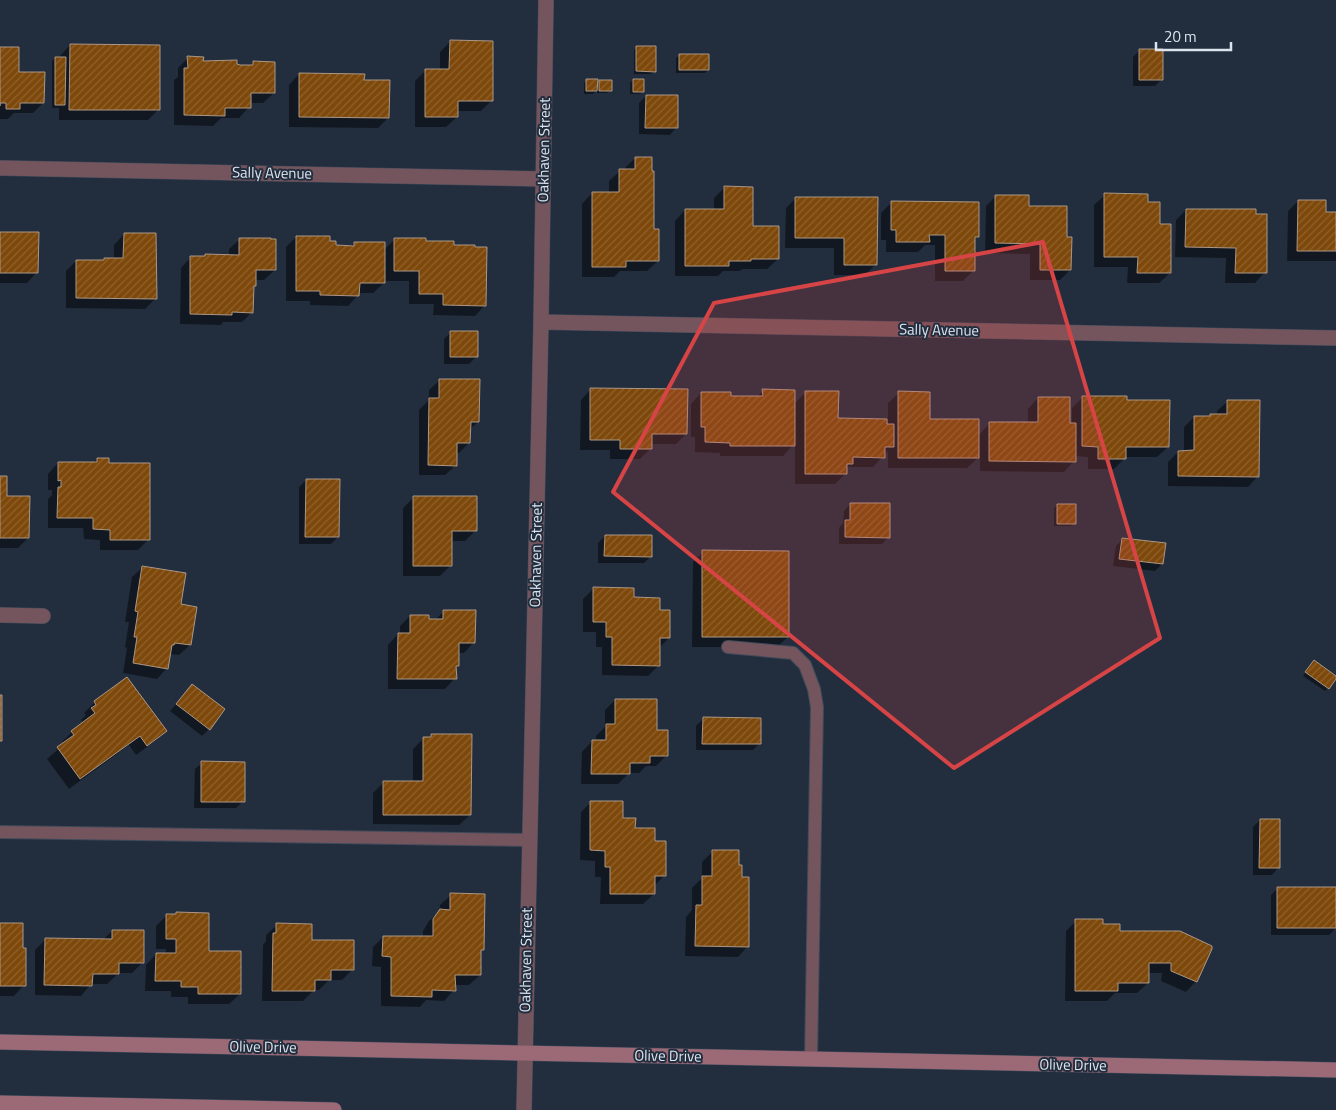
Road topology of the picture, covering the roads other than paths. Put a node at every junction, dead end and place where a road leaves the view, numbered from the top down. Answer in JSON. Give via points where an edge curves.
{"nodes":[{"id":1,"x":546,"y":0,"type":"edge"},
{"id":2,"x":0,"y":168,"type":"edge"},
{"id":3,"x":543,"y":179,"type":"junction"},
{"id":4,"x":541,"y":322,"type":"junction"},
{"id":5,"x":1336,"y":338,"type":"edge"},
{"id":6,"x":0,"y":615,"type":"edge"},
{"id":7,"x":43,"y":616,"type":"dead end"},
{"id":8,"x":728,"y":647,"type":"dead end"},
{"id":9,"x":0,"y":832,"type":"edge"},
{"id":10,"x":529,"y":840,"type":"junction"},
{"id":11,"x":0,"y":1042,"type":"edge"},
{"id":12,"x":524,"y":1053,"type":"junction"},
{"id":13,"x":811,"y":1059,"type":"junction"},
{"id":14,"x":1336,"y":1070,"type":"edge"},
{"id":15,"x":0,"y":1103,"type":"edge"},
{"id":16,"x":334,"y":1110,"type":"edge"},
{"id":17,"x":524,"y":1110,"type":"edge"}],
"edges":[{"from":1,"to":3,"type":"street","name":"Oakhaven Street"},
{"from":2,"to":3,"type":"street","name":"Sally Avenue"},
{"from":3,"to":4,"type":"street","name":"Oakhaven Street"},
{"from":4,"to":5,"type":"street","name":"Sally Avenue"},
{"from":4,"to":10,"type":"street","name":"Oakhaven Street"},
{"from":6,"to":7,"type":"street"},
{"from":8,"to":13,"type":"lane","via":[[793,653],[805,665],[814,689],[817,707]]},
{"from":9,"to":10,"type":"lane"},
{"from":10,"to":12,"type":"street","name":"Oakhaven Street"},
{"from":11,"to":12,"type":"main road","name":"Olive Drive"},
{"from":12,"to":13,"type":"main road","name":"Olive Drive"},
{"from":12,"to":17,"type":"street","name":"Oakhaven Street"},
{"from":13,"to":14,"type":"main road","name":"Olive Drive"},
{"from":15,"to":16,"type":"main road"}]}
